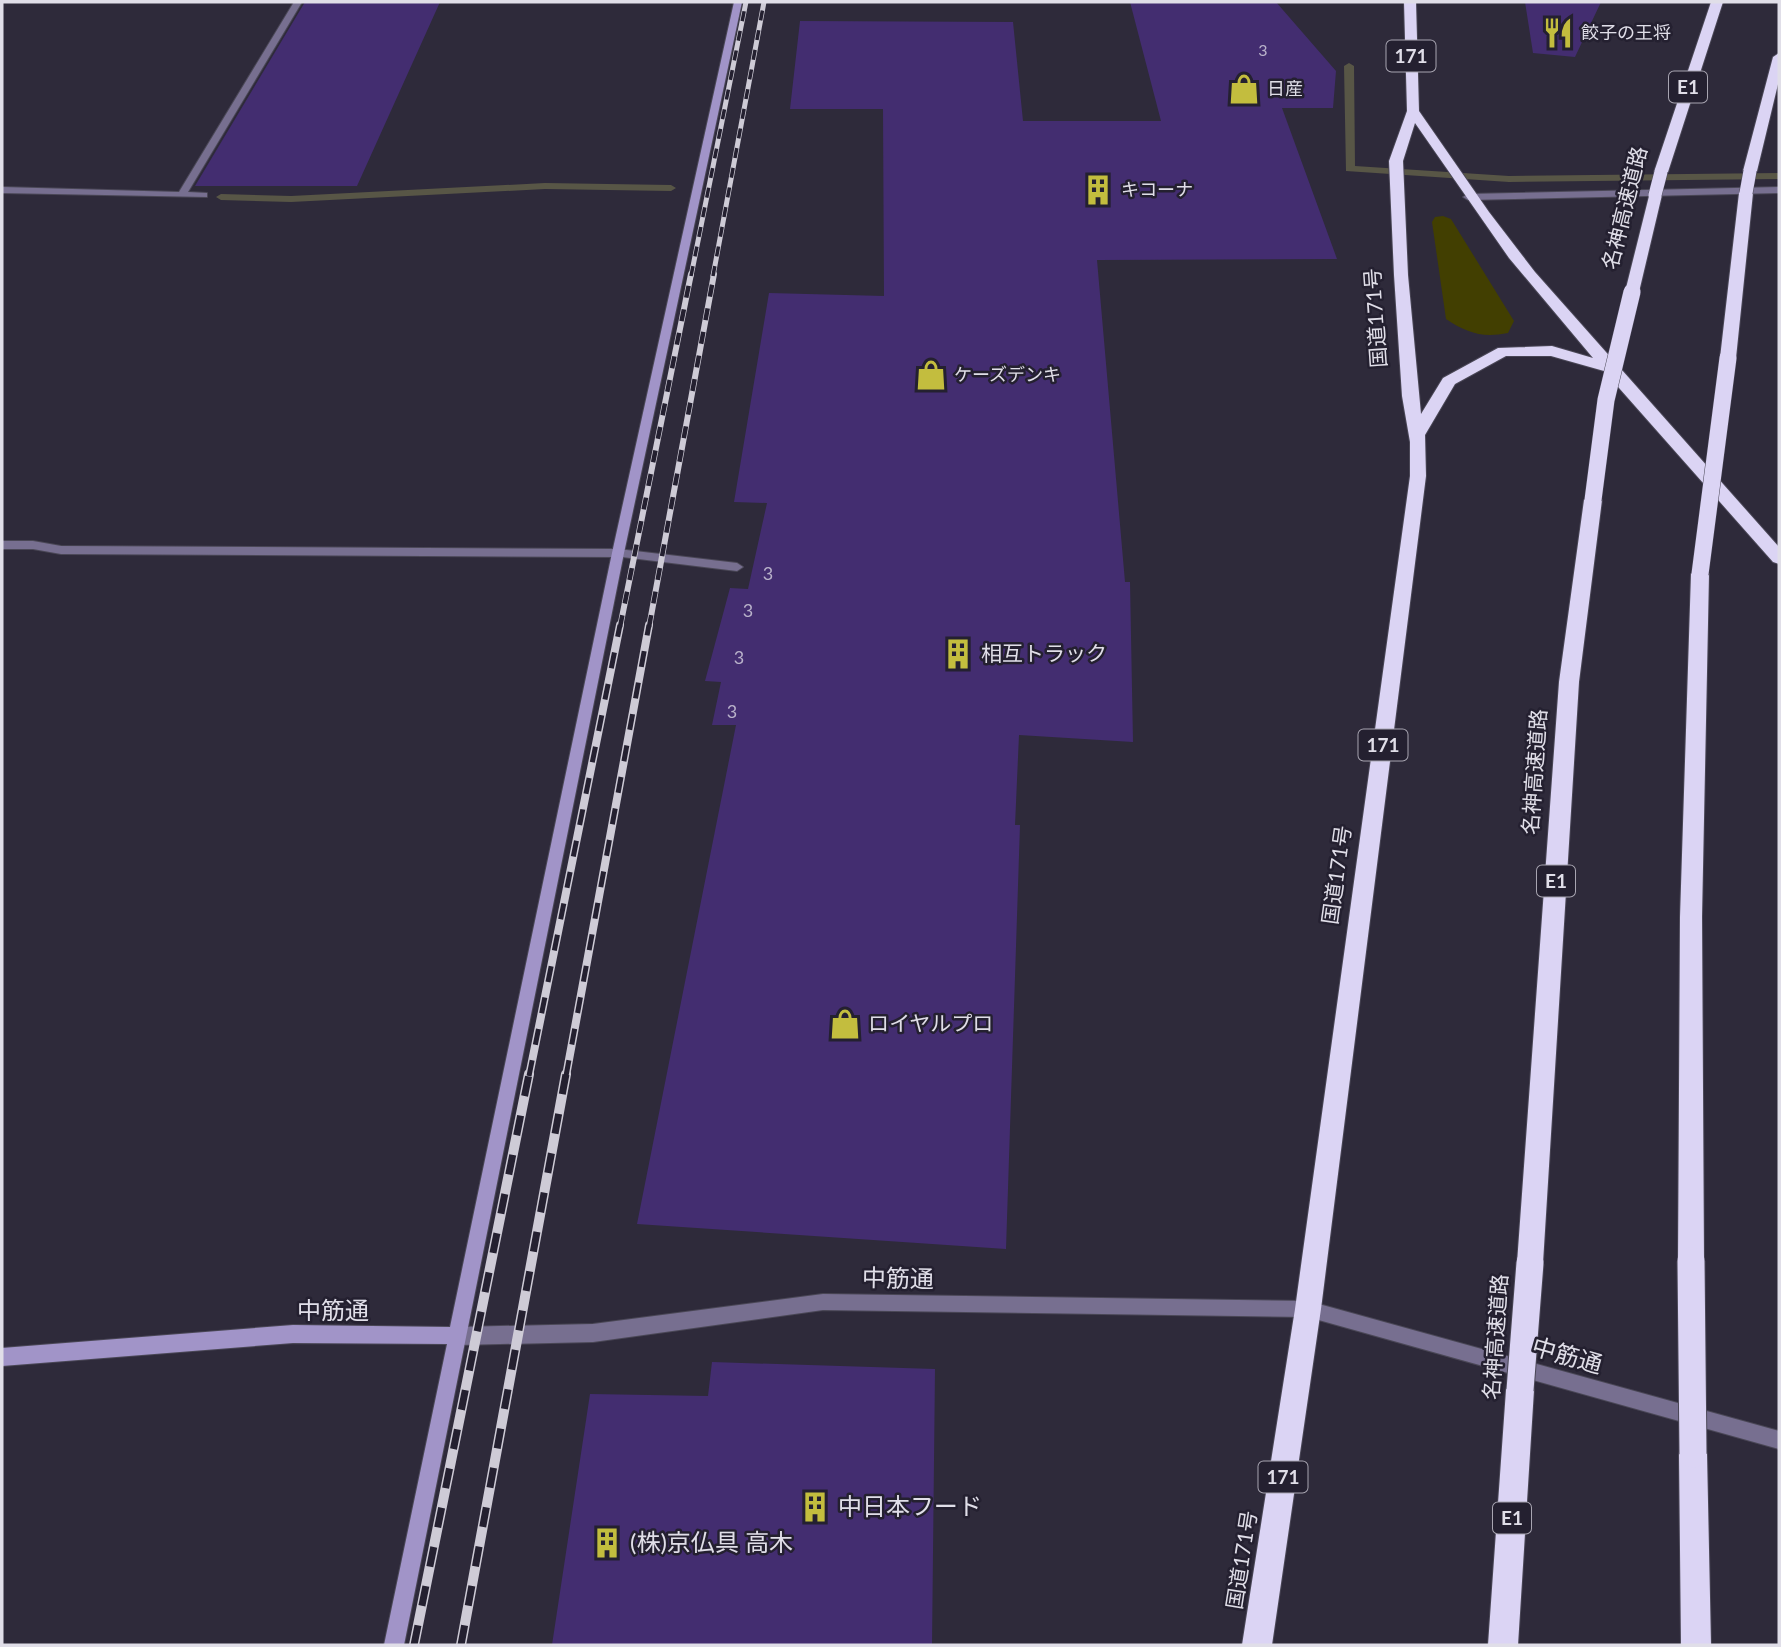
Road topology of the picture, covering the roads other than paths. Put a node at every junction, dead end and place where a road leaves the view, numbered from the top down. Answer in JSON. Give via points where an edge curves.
{"nodes":[{"id":1,"x":298,"y":2,"type":"edge"},
{"id":2,"x":738,"y":2,"type":"edge"},
{"id":3,"x":1410,"y":2,"type":"edge"},
{"id":4,"x":1717,"y":2,"type":"edge"},
{"id":5,"x":1779,"y":57,"type":"edge"},
{"id":6,"x":1413,"y":111,"type":"junction"},
{"id":7,"x":2,"y":190,"type":"edge"},
{"id":8,"x":1779,"y":190,"type":"edge"},
{"id":9,"x":182,"y":194,"type":"junction"},
{"id":10,"x":204,"y":195,"type":"dead end"},
{"id":11,"x":1468,"y":197,"type":"junction"},
{"id":12,"x":1613,"y":368,"type":"junction"},
{"id":13,"x":1417,"y":435,"type":"junction"},
{"id":14,"x":2,"y":545,"type":"edge"},
{"id":15,"x":618,"y":554,"type":"junction"},
{"id":16,"x":1779,"y":558,"type":"edge"},
{"id":17,"x":737,"y":567,"type":"dead end"},
{"id":18,"x":1308,"y":1309,"type":"junction"},
{"id":19,"x":459,"y":1336,"type":"junction"},
{"id":20,"x":2,"y":1357,"type":"edge"},
{"id":21,"x":1779,"y":1440,"type":"edge"},
{"id":22,"x":394,"y":1645,"type":"edge"},
{"id":23,"x":1257,"y":1645,"type":"edge"},
{"id":24,"x":1503,"y":1645,"type":"edge"},
{"id":25,"x":1696,"y":1645,"type":"edge"}],
"edges":[{"from":1,"to":9,"type":"street"},
{"from":2,"to":15,"type":"street"},
{"from":3,"to":6,"type":"highway","name":"国道171号","number":"171"},
{"from":4,"to":24,"type":"highway","name":"名神高速道路","number":"E1","bridge":true,"via":[[1661,172],[1606,400],[1569,682]]},
{"from":5,"to":25,"type":"highway","bridge":true,"via":[[1746,193],[1700,574],[1688,1122]]},
{"from":6,"to":11,"type":"highway"},
{"from":6,"to":13,"type":"highway","name":"国道171号","number":"171","via":[[1397,170],[1409,384]]},
{"from":7,"to":9,"type":"street"},
{"from":8,"to":11,"type":"street"},
{"from":9,"to":10,"type":"street"},
{"from":11,"to":12,"type":"highway","via":[[1529,275]]},
{"from":12,"to":13,"type":"highway","via":[[1552,351],[1503,351],[1449,381]]},
{"from":12,"to":16,"type":"highway"},
{"from":13,"to":18,"type":"highway","name":"国道171号","number":"171","via":[[1418,476]]},
{"from":14,"to":15,"type":"street","via":[[61,550]]},
{"from":15,"to":17,"type":"street"},
{"from":15,"to":19,"type":"street"},
{"from":18,"to":19,"type":"street","name":"中筋通","via":[[823,1302],[593,1333]]},
{"from":18,"to":21,"type":"street","name":"中筋通"},
{"from":18,"to":23,"type":"highway","name":"国道171号","number":"171"},
{"from":19,"to":20,"type":"street","name":"中筋通","via":[[293,1334]]},
{"from":19,"to":22,"type":"street"}]}
